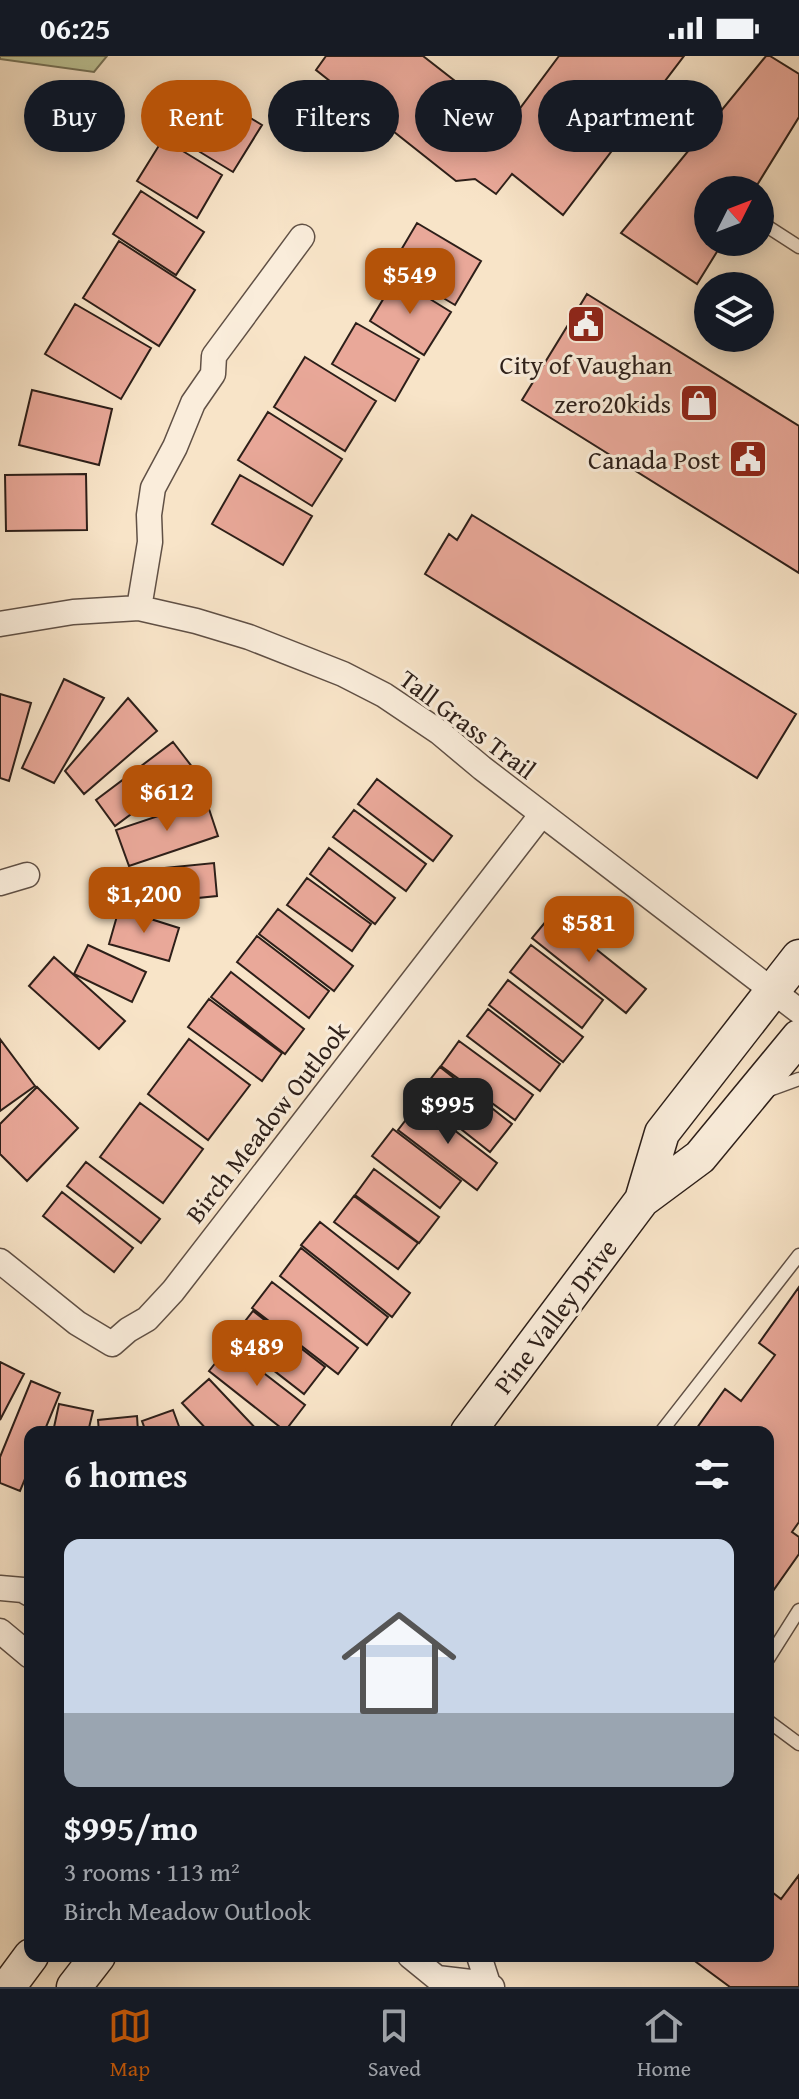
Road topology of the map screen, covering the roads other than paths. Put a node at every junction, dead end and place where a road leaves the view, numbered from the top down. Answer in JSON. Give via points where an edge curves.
{"nodes":[{"id":1,"x":774,"y":231,"type":"edge"},
{"id":2,"x":302,"y":237,"type":"dead end"},
{"id":3,"x":799,"y":247,"type":"edge"},
{"id":4,"x":139,"y":608,"type":"junction"},
{"id":5,"x":0,"y":624,"type":"edge"},
{"id":6,"x":542,"y":814,"type":"junction"},
{"id":7,"x":27,"y":875,"type":"dead end"},
{"id":8,"x":0,"y":883,"type":"edge"},
{"id":9,"x":799,"y":957,"type":"edge"},
{"id":10,"x":786,"y":1001,"type":"edge"},
{"id":11,"x":799,"y":1037,"type":"edge"},
{"id":12,"x":799,"y":1079,"type":"edge"},
{"id":13,"x":751,"y":1097,"type":"junction"},
{"id":14,"x":642,"y":1200,"type":"junction"},
{"id":15,"x":799,"y":1255,"type":"edge"},
{"id":16,"x":0,"y":1261,"type":"edge"},
{"id":17,"x":472,"y":1426,"type":"edge"},
{"id":18,"x":666,"y":1426,"type":"edge"},
{"id":19,"x":0,"y":1588,"type":"edge"},
{"id":20,"x":24,"y":1591,"type":"edge"},
{"id":21,"x":799,"y":1610,"type":"edge"},
{"id":22,"x":0,"y":1631,"type":"edge"},
{"id":23,"x":774,"y":1650,"type":"edge"},
{"id":24,"x":24,"y":1651,"type":"edge"},
{"id":25,"x":774,"y":1725,"type":"edge"},
{"id":26,"x":799,"y":1744,"type":"edge"},
{"id":27,"x":27,"y":1962,"type":"edge"},
{"id":28,"x":93,"y":1962,"type":"edge"},
{"id":29,"x":417,"y":1962,"type":"edge"},
{"id":30,"x":481,"y":1962,"type":"edge"},
{"id":31,"x":490,"y":1986,"type":"edge"},
{"id":32,"x":8,"y":1987,"type":"edge"},
{"id":33,"x":74,"y":1987,"type":"edge"}],
"edges":[{"from":1,"to":3,"type":"lane"},
{"from":2,"to":4,"type":"street","via":[[214,356],[213,374],[193,403],[153,488]]},
{"from":4,"to":5,"type":"street","name":"Tall Grass Trail"},
{"from":4,"to":6,"type":"street","name":"Tall Grass Trail","via":[[249,637],[343,674],[439,732]]},
{"from":6,"to":10,"type":"street","name":"Tall Grass Trail"},
{"from":6,"to":16,"type":"street","name":"Birch Meadow Outlook","via":[[147,1319],[112,1344]]},
{"from":7,"to":8,"type":"street"},
{"from":9,"to":10,"type":"main road","name":"Pine Valley Drive"},
{"from":10,"to":14,"type":"main road","name":"Pine Valley Drive","via":[[662,1133]]},
{"from":11,"to":13,"type":"main road","name":"Pine Valley Drive"},
{"from":12,"to":13,"type":"lane"},
{"from":13,"to":14,"type":"main road","name":"Pine Valley Drive","via":[[700,1157]]},
{"from":14,"to":17,"type":"main road","name":"Pine Valley Drive"},
{"from":15,"to":18,"type":"lane"},
{"from":19,"to":20,"type":"street"},
{"from":21,"to":23,"type":"lane"},
{"from":22,"to":24,"type":"street"},
{"from":25,"to":26,"type":"lane"},
{"from":27,"to":32,"type":"main road"},
{"from":28,"to":33,"type":"main road"},
{"from":29,"to":31,"type":"street","via":[[437,1978]]},
{"from":30,"to":31,"type":"street"}]}
